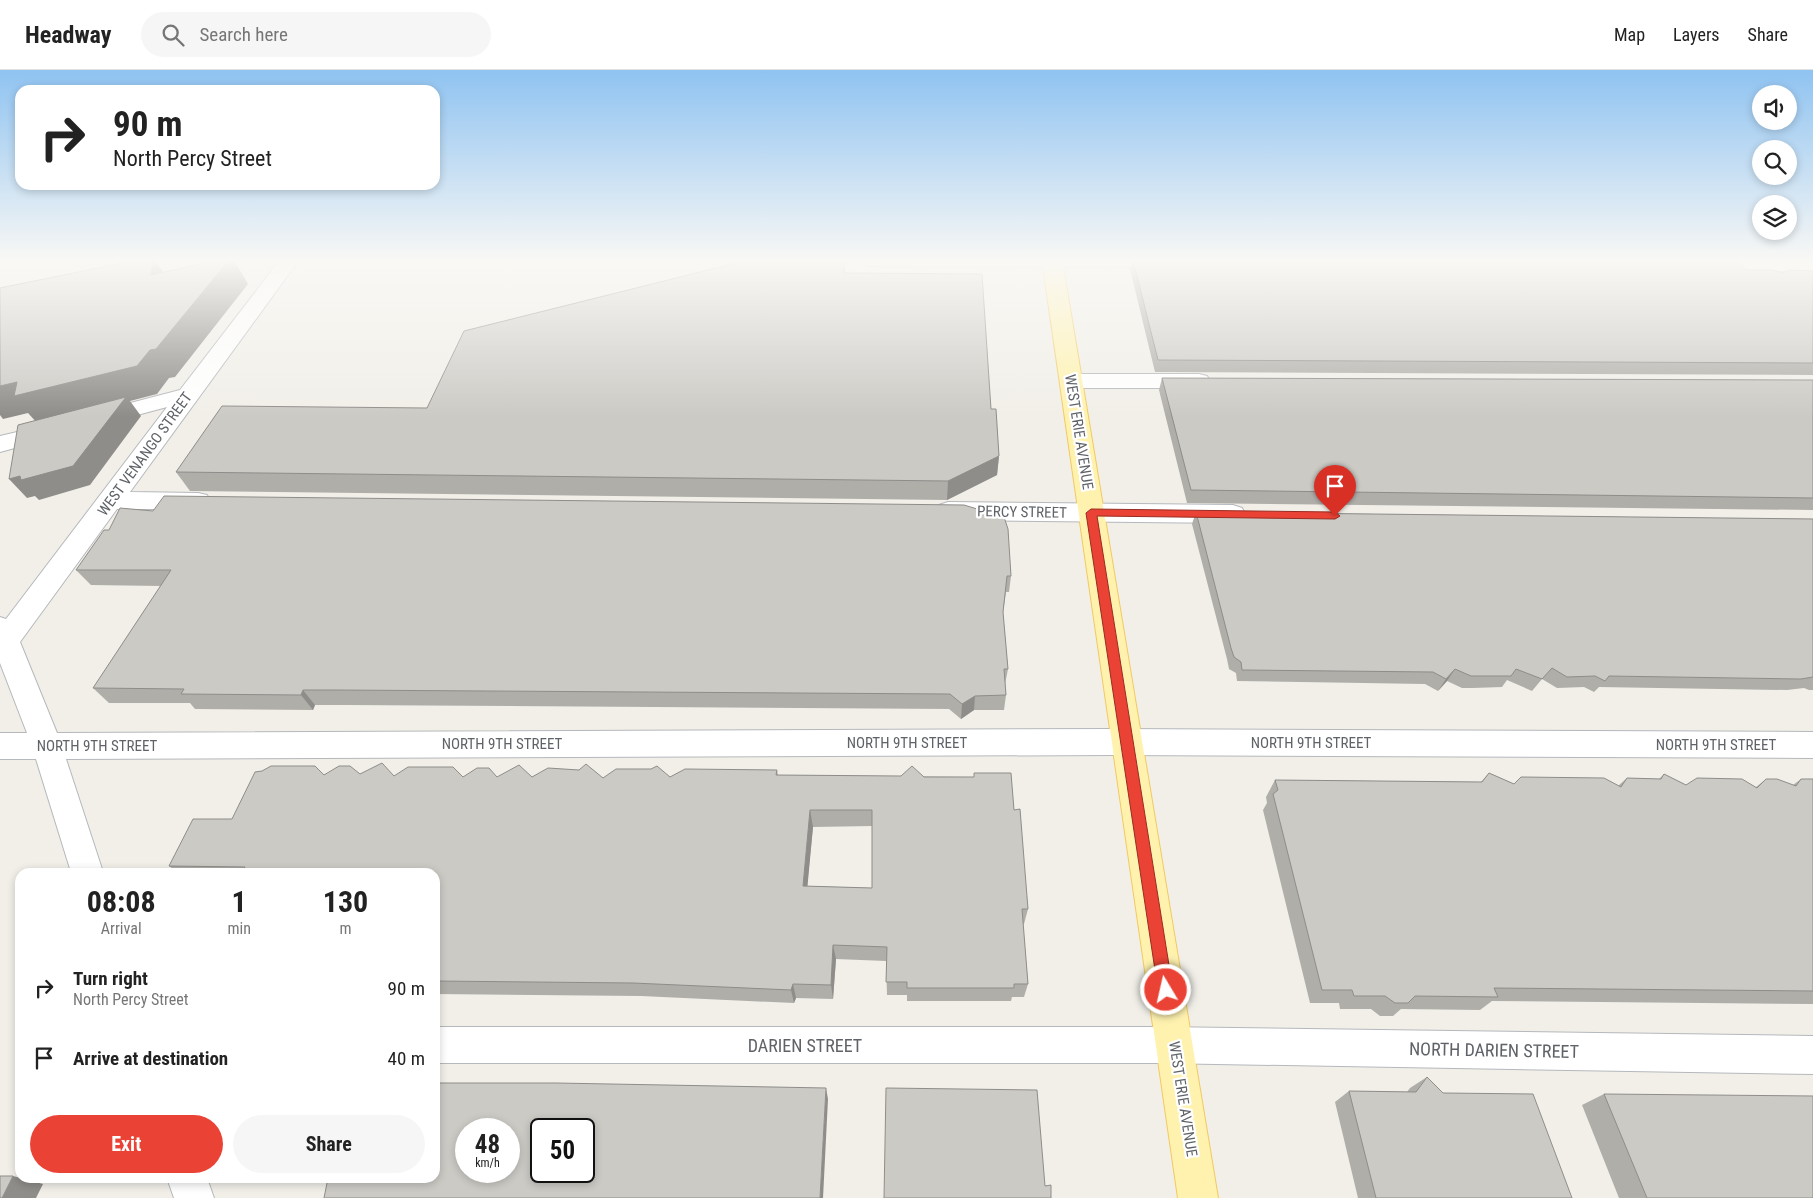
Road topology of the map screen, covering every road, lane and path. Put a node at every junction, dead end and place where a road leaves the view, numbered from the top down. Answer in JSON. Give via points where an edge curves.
{"nodes":[{"id":1,"x":250,"y":313,"type":"edge"},
{"id":2,"x":1060,"y":313,"type":"edge"},
{"id":3,"x":1071,"y":381,"type":"junction"},
{"id":4,"x":1217,"y":381,"type":"edge"},
{"id":5,"x":188,"y":395,"type":"junction"},
{"id":6,"x":0,"y":444,"type":"edge"},
{"id":7,"x":112,"y":500,"type":"junction"},
{"id":8,"x":221,"y":502,"type":"edge"},
{"id":9,"x":922,"y":511,"type":"edge"},
{"id":10,"x":1091,"y":513,"type":"junction"},
{"id":11,"x":1256,"y":515,"type":"edge"},
{"id":12,"x":2,"y":639,"type":"edge"},
{"id":13,"x":1127,"y":742,"type":"junction"},
{"id":14,"x":1813,"y":745,"type":"edge"},
{"id":15,"x":0,"y":746,"type":"edge"},
{"id":16,"x":47,"y":746,"type":"junction"},
{"id":17,"x":86,"y":868,"type":"edge"},
{"id":18,"x":440,"y":1045,"type":"edge"},
{"id":19,"x":1174,"y":1046,"type":"junction"},
{"id":20,"x":1813,"y":1055,"type":"edge"},
{"id":21,"x":189,"y":1183,"type":"edge"},
{"id":22,"x":194,"y":1198,"type":"edge"},
{"id":23,"x":1198,"y":1198,"type":"edge"}],
"edges":[{"from":1,"to":5,"type":"street","name":"WEST VENANGO STREET"},
{"from":2,"to":3,"type":"main road","name":"WEST ERIE AVENUE"},
{"from":3,"to":4,"type":"street"},
{"from":3,"to":10,"type":"main road","name":"WEST ERIE AVENUE"},
{"from":5,"to":6,"type":"street"},
{"from":5,"to":7,"type":"street","name":"WEST VENANGO STREET"},
{"from":7,"to":8,"type":"street"},
{"from":7,"to":12,"type":"street","name":"WEST VENANGO STREET"},
{"from":9,"to":10,"type":"street","name":"PERCY STREET"},
{"from":10,"to":11,"type":"street","name":"PERCY STREET"},
{"from":10,"to":13,"type":"main road","name":"WEST ERIE AVENUE"},
{"from":12,"to":16,"type":"street"},
{"from":13,"to":14,"type":"street","name":"NORTH 9TH STREET"},
{"from":13,"to":16,"type":"street","name":"NORTH 9TH STREET"},
{"from":13,"to":19,"type":"main road","name":"WEST ERIE AVENUE"},
{"from":15,"to":16,"type":"street","name":"NORTH 9TH STREET"},
{"from":16,"to":17,"type":"street"},
{"from":18,"to":19,"type":"street","name":"DARIEN STREET"},
{"from":19,"to":20,"type":"street","name":"NORTH DARIEN STREET"},
{"from":19,"to":23,"type":"main road","name":"WEST ERIE AVENUE"},
{"from":21,"to":22,"type":"street"}]}
